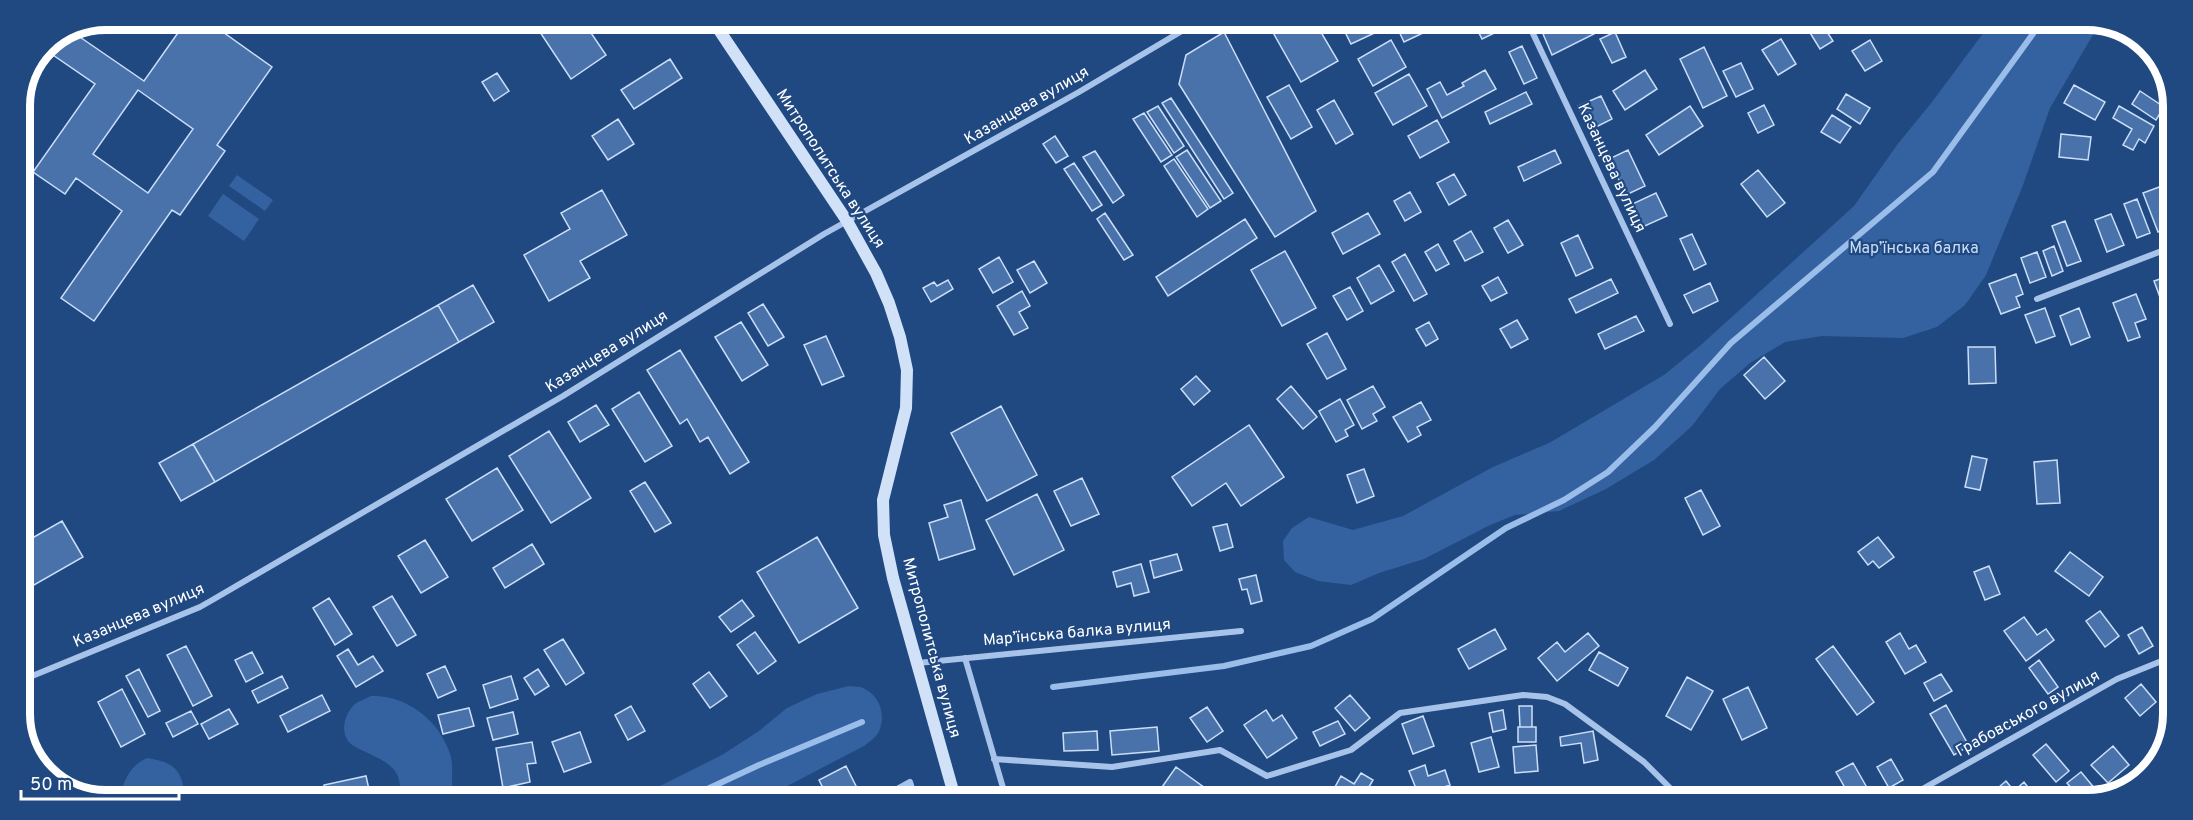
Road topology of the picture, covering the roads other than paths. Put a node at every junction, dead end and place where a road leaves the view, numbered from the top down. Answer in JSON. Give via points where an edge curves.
{"nodes":[{"id":1,"x":719,"y":30,"type":"edge"},
{"id":2,"x":1184,"y":30,"type":"edge"},
{"id":3,"x":1531,"y":30,"type":"edge"},
{"id":4,"x":847,"y":221,"type":"junction"},
{"id":5,"x":2163,"y":250,"type":"edge"},
{"id":6,"x":2037,"y":299,"type":"dead end"},
{"id":7,"x":1670,"y":324,"type":"dead end"},
{"id":8,"x":1241,"y":631,"type":"dead end"},
{"id":9,"x":965,"y":658,"type":"junction"},
{"id":10,"x":2163,"y":660,"type":"edge"},
{"id":11,"x":917,"y":663,"type":"junction"},
{"id":12,"x":30,"y":677,"type":"edge"},
{"id":13,"x":994,"y":759,"type":"junction"},
{"id":14,"x":896,"y":790,"type":"edge"},
{"id":15,"x":912,"y":790,"type":"edge"},
{"id":16,"x":953,"y":790,"type":"edge"},
{"id":17,"x":1004,"y":790,"type":"edge"},
{"id":18,"x":1672,"y":790,"type":"edge"},
{"id":19,"x":1922,"y":790,"type":"edge"}],
"edges":[{"from":1,"to":4,"type":"main road","name":"Митрополитська вулиця"},
{"from":2,"to":4,"type":"street","name":"Казанцева вулиця"},
{"from":3,"to":7,"type":"street","name":"Казанцева вулиця"},
{"from":4,"to":11,"type":"main road","name":"Митрополитська вулиця","via":[[889,303],[907,370],[906,408],[883,500],[884,535]]},
{"from":4,"to":12,"type":"street","name":"Казанцева вулиця","via":[[563,396],[214,599]]},
{"from":5,"to":6,"type":"street"},
{"from":8,"to":9,"type":"street","name":"Мар’їнська балка вулиця"},
{"from":9,"to":11,"type":"street","name":"Мар’їнська балка вулиця"},
{"from":9,"to":13,"type":"street"},
{"from":10,"to":19,"type":"street","name":"Грабовського вулиця","via":[[2117,679]]},
{"from":11,"to":16,"type":"main road","name":"Митрополитська вулиця"},
{"from":13,"to":17,"type":"street"},
{"from":13,"to":18,"type":"street","via":[[1112,767],[1220,750],[1267,776],[1351,750],[1400,713],[1523,695],[1547,697],[1565,704],[1644,762]]},
{"from":14,"to":15,"type":"street","via":[[910,782]]}]}
